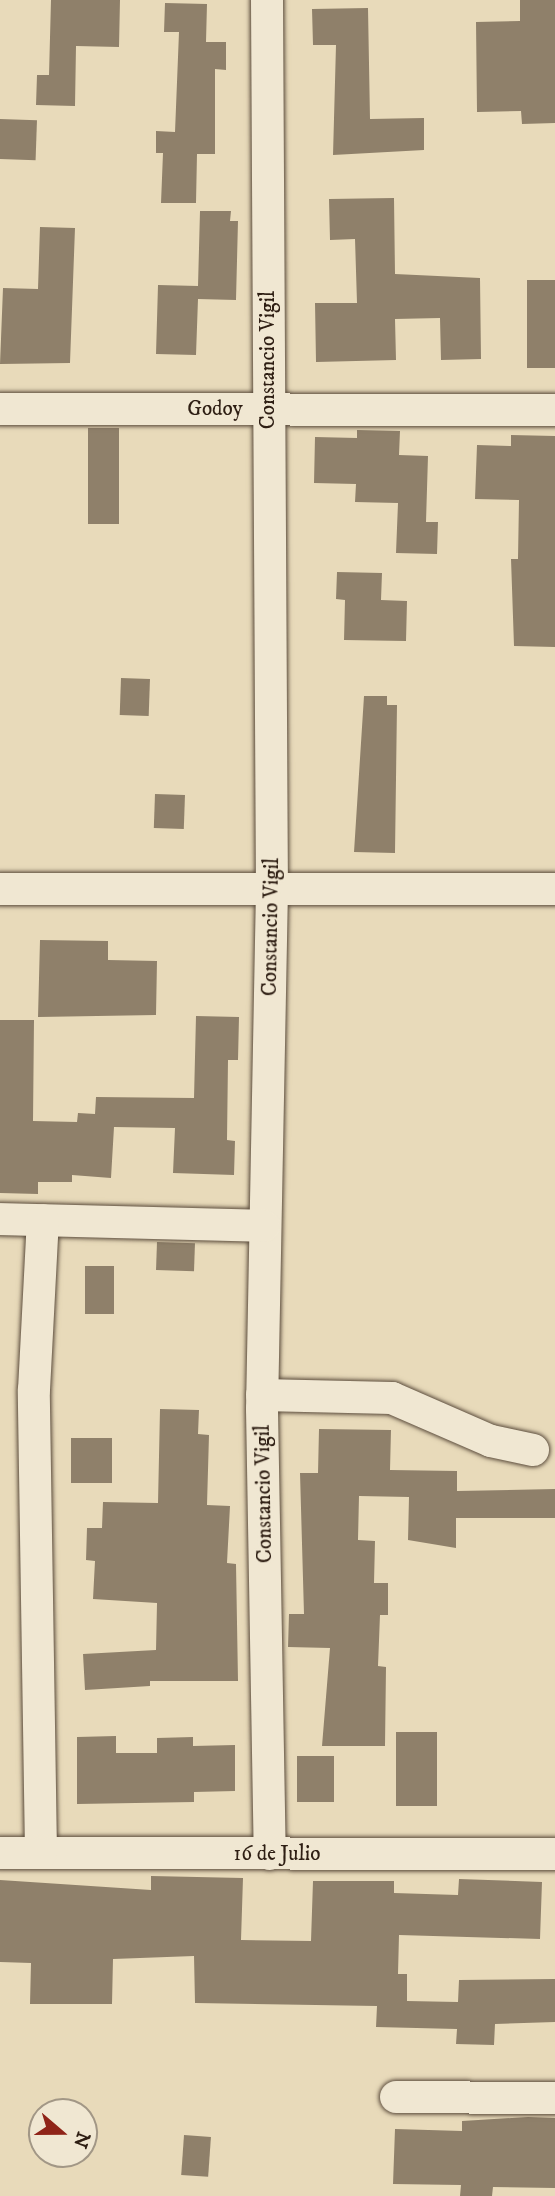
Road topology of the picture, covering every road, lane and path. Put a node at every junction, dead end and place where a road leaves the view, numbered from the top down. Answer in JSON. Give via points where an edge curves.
{"nodes":[{"id":1,"x":267,"y":0,"type":"edge"},
{"id":2,"x":0,"y":409,"type":"edge"},
{"id":3,"x":268,"y":410,"type":"junction"},
{"id":4,"x":555,"y":410,"type":"edge"},
{"id":5,"x":0,"y":889,"type":"edge"},
{"id":6,"x":272,"y":889,"type":"junction"},
{"id":7,"x":555,"y":889,"type":"edge"},
{"id":8,"x":0,"y":1219,"type":"edge"},
{"id":9,"x":43,"y":1220,"type":"junction"},
{"id":10,"x":264,"y":1226,"type":"junction"},
{"id":11,"x":262,"y":1395,"type":"junction"},
{"id":12,"x":533,"y":1450,"type":"dead end"},
{"id":13,"x":0,"y":1853,"type":"edge"},
{"id":14,"x":41,"y":1853,"type":"junction"},
{"id":15,"x":270,"y":1854,"type":"junction"},
{"id":16,"x":555,"y":1854,"type":"edge"},
{"id":17,"x":396,"y":2097,"type":"dead end"},
{"id":18,"x":555,"y":2098,"type":"edge"}],
"edges":[{"from":1,"to":3,"type":"street","name":"Constancio Vigil"},
{"from":2,"to":3,"type":"street","name":"Godoy"},
{"from":3,"to":4,"type":"street","name":"Godoy"},
{"from":3,"to":6,"type":"street","name":"Constancio Vigil"},
{"from":5,"to":6,"type":"street"},
{"from":6,"to":7,"type":"street"},
{"from":6,"to":10,"type":"street","name":"Constancio Vigil"},
{"from":8,"to":9,"type":"street"},
{"from":9,"to":10,"type":"street"},
{"from":9,"to":14,"type":"street","via":[[34,1390]]},
{"from":10,"to":11,"type":"street","name":"Constancio Vigil"},
{"from":11,"to":12,"type":"street","via":[[392,1398],[491,1441]]},
{"from":11,"to":15,"type":"street","name":"Constancio Vigil"},
{"from":13,"to":14,"type":"street","name":"16 de Julio"},
{"from":14,"to":15,"type":"street","name":"16 de Julio"},
{"from":15,"to":16,"type":"street","name":"16 de Julio"},
{"from":17,"to":18,"type":"street"}]}
